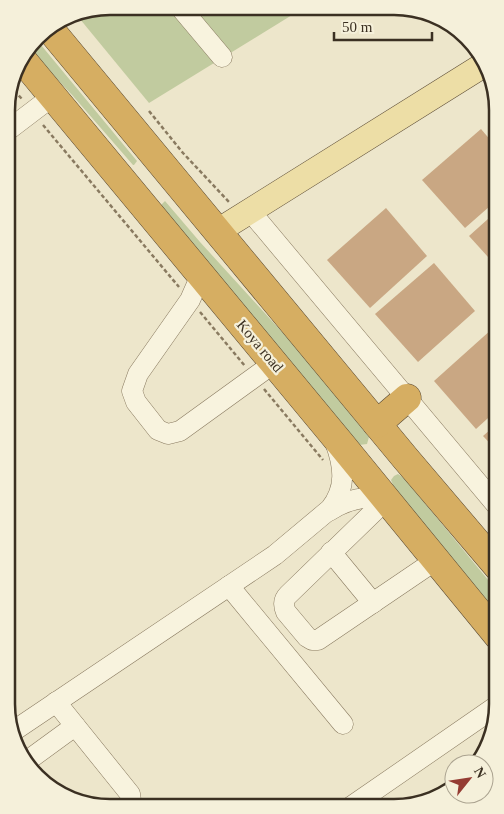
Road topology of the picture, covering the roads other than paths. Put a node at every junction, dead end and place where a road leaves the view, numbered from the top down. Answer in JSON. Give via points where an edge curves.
{"nodes":[{"id":1,"x":187,"y":15,"type":"edge"},
{"id":2,"x":54,"y":34,"type":"edge"},
{"id":3,"x":222,"y":57,"type":"dead end"},
{"id":4,"x":25,"y":67,"type":"edge"},
{"id":5,"x":479,"y":68,"type":"edge"},
{"id":6,"x":42,"y":104,"type":"junction"},
{"id":7,"x":15,"y":124,"type":"edge"},
{"id":8,"x":167,"y":170,"type":"junction"},
{"id":9,"x":136,"y":197,"type":"junction"},
{"id":10,"x":250,"y":211,"type":"junction"},
{"id":11,"x":218,"y":231,"type":"junction"},
{"id":12,"x":201,"y":275,"type":"junction"},
{"id":13,"x":264,"y":370,"type":"junction"},
{"id":14,"x":406,"y":398,"type":"junction"},
{"id":15,"x":373,"y":419,"type":"junction"},
{"id":16,"x":332,"y":445,"type":"junction"},
{"id":17,"x":428,"y":485,"type":"junction"},
{"id":18,"x":489,"y":496,"type":"edge"},
{"id":19,"x":392,"y":505,"type":"junction"},
{"id":20,"x":321,"y":517,"type":"junction"},
{"id":21,"x":489,"y":549,"type":"edge"},
{"id":22,"x":331,"y":552,"type":"junction"},
{"id":23,"x":436,"y":560,"type":"junction"},
{"id":24,"x":228,"y":586,"type":"junction"},
{"id":25,"x":373,"y":603,"type":"junction"},
{"id":26,"x":489,"y":625,"type":"edge"},
{"id":27,"x":56,"y":702,"type":"junction"},
{"id":28,"x":489,"y":711,"type":"edge"},
{"id":29,"x":343,"y":724,"type":"dead end"},
{"id":30,"x":75,"y":726,"type":"junction"},
{"id":31,"x":18,"y":728,"type":"edge"},
{"id":32,"x":31,"y":757,"type":"edge"},
{"id":33,"x":131,"y":799,"type":"edge"},
{"id":34,"x":362,"y":799,"type":"edge"}],
"edges":[{"from":1,"to":3,"type":"street"},
{"from":2,"to":8,"type":"highway"},
{"from":4,"to":6,"type":"highway","name":"Koya road"},
{"from":5,"to":10,"type":"main road"},
{"from":6,"to":7,"type":"street"},
{"from":6,"to":9,"type":"highway","name":"Koya road"},
{"from":8,"to":9,"type":"highway"},
{"from":8,"to":11,"type":"highway"},
{"from":9,"to":12,"type":"highway","name":"Koya road"},
{"from":10,"to":11,"type":"main road"},
{"from":10,"to":14,"type":"street"},
{"from":11,"to":15,"type":"highway"},
{"from":12,"to":13,"type":"highway","name":"Koya road"},
{"from":12,"to":13,"type":"street","via":[[190,300],[138,374],[132,391],[136,402],[158,430],[168,434],[180,431]]},
{"from":13,"to":16,"type":"highway","name":"Koya road"},
{"from":14,"to":15,"type":"highway"},
{"from":14,"to":18,"type":"street"},
{"from":15,"to":16,"type":"highway","via":[[377,439],[371,453],[359,456]]},
{"from":15,"to":17,"type":"highway"},
{"from":16,"to":19,"type":"highway","name":"Koya road"},
{"from":16,"to":20,"type":"street","via":[[337,447],[343,478],[337,501]]},
{"from":17,"to":19,"type":"highway","via":[[399,460],[391,461],[383,470],[382,482]]},
{"from":17,"to":21,"type":"highway"},
{"from":19,"to":20,"type":"street","via":[[371,498],[354,500]]},
{"from":19,"to":22,"type":"street"},
{"from":19,"to":23,"type":"highway","name":"Koya road"},
{"from":20,"to":24,"type":"street"},
{"from":22,"to":25,"type":"street"},
{"from":22,"to":25,"type":"street","via":[[285,598],[286,612],[307,637],[318,640]]},
{"from":23,"to":25,"type":"street"},
{"from":23,"to":26,"type":"highway","name":"Koya road"},
{"from":24,"to":27,"type":"street"},
{"from":24,"to":29,"type":"street"},
{"from":27,"to":30,"type":"street"},
{"from":27,"to":31,"type":"street"},
{"from":28,"to":34,"type":"street"},
{"from":30,"to":32,"type":"street"},
{"from":30,"to":33,"type":"street"}]}
